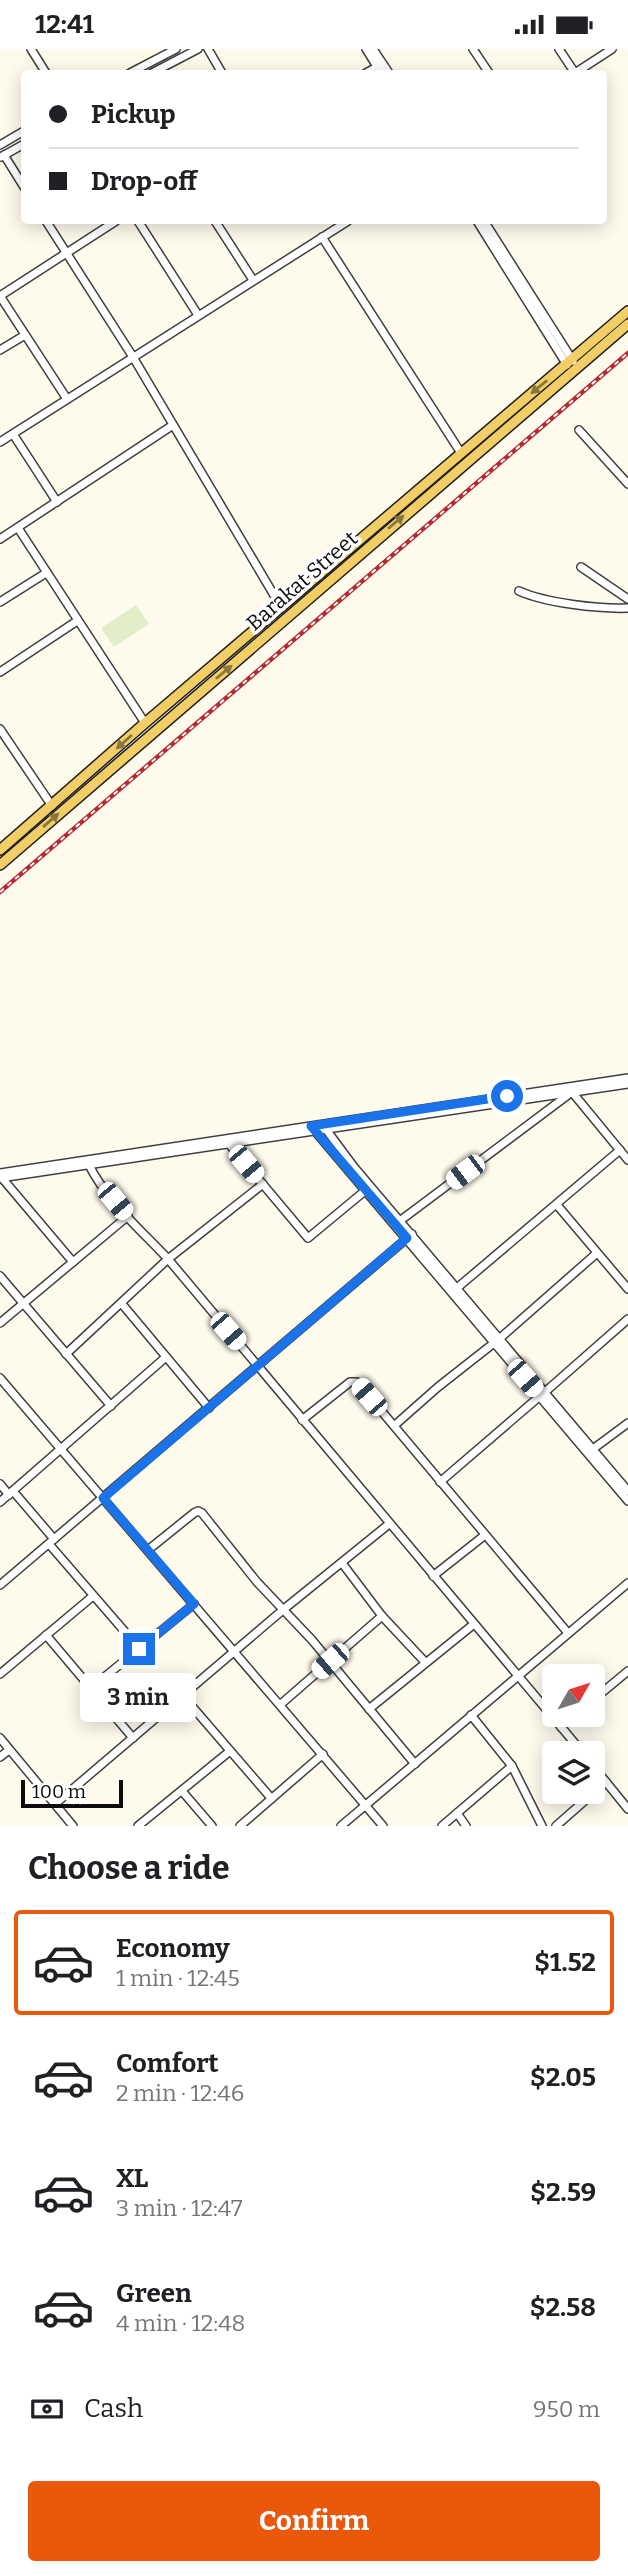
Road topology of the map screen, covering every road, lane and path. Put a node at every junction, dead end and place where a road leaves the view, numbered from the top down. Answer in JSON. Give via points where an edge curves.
{"nodes":[{"id":1,"x":31,"y":49,"type":"edge"},
{"id":2,"x":176,"y":49,"type":"edge"},
{"id":3,"x":198,"y":49,"type":"edge"},
{"id":4,"x":208,"y":49,"type":"edge"},
{"id":5,"x":366,"y":49,"type":"edge"},
{"id":6,"x":373,"y":49,"type":"edge"},
{"id":7,"x":473,"y":49,"type":"edge"},
{"id":8,"x":559,"y":49,"type":"edge"},
{"id":9,"x":612,"y":49,"type":"edge"},
{"id":10,"x":44,"y":70,"type":"edge"},
{"id":11,"x":137,"y":70,"type":"edge"},
{"id":12,"x":158,"y":70,"type":"edge"},
{"id":13,"x":220,"y":70,"type":"edge"},
{"id":14,"x":379,"y":70,"type":"edge"},
{"id":15,"x":386,"y":70,"type":"edge"},
{"id":16,"x":487,"y":70,"type":"edge"},
{"id":17,"x":573,"y":70,"type":"edge"},
{"id":18,"x":580,"y":70,"type":"edge"},
{"id":19,"x":21,"y":133,"type":"edge"},
{"id":20,"x":0,"y":145,"type":"edge"},
{"id":21,"x":21,"y":146,"type":"edge"},
{"id":22,"x":2,"y":156,"type":"edge"},
{"id":23,"x":21,"y":183,"type":"edge"},
{"id":24,"x":48,"y":224,"type":"edge"},
{"id":25,"x":111,"y":224,"type":"edge"},
{"id":26,"x":140,"y":224,"type":"edge"},
{"id":27,"x":217,"y":224,"type":"edge"},
{"id":28,"x":343,"y":224,"type":"edge"},
{"id":29,"x":479,"y":224,"type":"edge"},
{"id":30,"x":486,"y":224,"type":"edge"},
{"id":31,"x":322,"y":237,"type":"junction"},
{"id":32,"x":65,"y":254,"type":"junction"},
{"id":33,"x":253,"y":280,"type":"junction"},
{"id":34,"x":0,"y":296,"type":"edge"},
{"id":35,"x":628,"y":311,"type":"edge"},
{"id":36,"x":198,"y":315,"type":"junction"},
{"id":37,"x":628,"y":324,"type":"edge"},
{"id":38,"x":25,"y":335,"type":"junction"},
{"id":39,"x":0,"y":350,"type":"edge"},
{"id":40,"x":133,"y":357,"type":"junction"},
{"id":41,"x":572,"y":366,"type":"junction"},
{"id":42,"x":67,"y":400,"type":"junction"},
{"id":43,"x":173,"y":425,"type":"junction"},
{"id":44,"x":579,"y":430,"type":"dead end"},
{"id":45,"x":13,"y":434,"type":"junction"},
{"id":46,"x":0,"y":443,"type":"edge"},
{"id":47,"x":461,"y":453,"type":"junction"},
{"id":48,"x":628,"y":484,"type":"edge"},
{"id":49,"x":57,"y":502,"type":"junction"},
{"id":50,"x":18,"y":528,"type":"junction"},
{"id":51,"x":0,"y":539,"type":"edge"},
{"id":52,"x":581,"y":567,"type":"dead end"},
{"id":53,"x":46,"y":573,"type":"junction"},
{"id":54,"x":519,"y":591,"type":"dead end"},
{"id":55,"x":628,"y":600,"type":"edge"},
{"id":56,"x":0,"y":602,"type":"edge"},
{"id":57,"x":281,"y":607,"type":"junction"},
{"id":58,"x":628,"y":608,"type":"edge"},
{"id":59,"x":77,"y":621,"type":"junction"},
{"id":60,"x":0,"y":672,"type":"edge"},
{"id":61,"x":145,"y":723,"type":"junction"},
{"id":62,"x":0,"y":729,"type":"edge"},
{"id":63,"x":52,"y":806,"type":"junction"},
{"id":64,"x":0,"y":850,"type":"edge"},
{"id":65,"x":0,"y":865,"type":"edge"},
{"id":66,"x":628,"y":1078,"type":"edge"},
{"id":67,"x":628,"y":1084,"type":"edge"},
{"id":68,"x":572,"y":1093,"type":"junction"},
{"id":69,"x":325,"y":1127,"type":"junction"},
{"id":70,"x":313,"y":1128,"type":"junction"},
{"id":71,"x":229,"y":1144,"type":"junction"},
{"id":72,"x":620,"y":1150,"type":"junction"},
{"id":73,"x":628,"y":1160,"type":"edge"},
{"id":74,"x":89,"y":1165,"type":"junction"},
{"id":75,"x":1,"y":1177,"type":"edge"},
{"id":76,"x":263,"y":1184,"type":"junction"},
{"id":77,"x":366,"y":1190,"type":"junction"},
{"id":78,"x":557,"y":1205,"type":"junction"},
{"id":79,"x":128,"y":1216,"type":"junction"},
{"id":80,"x":401,"y":1220,"type":"junction"},
{"id":81,"x":410,"y":1236,"type":"junction"},
{"id":82,"x":597,"y":1253,"type":"junction"},
{"id":83,"x":168,"y":1259,"type":"junction"},
{"id":84,"x":72,"y":1262,"type":"junction"},
{"id":85,"x":0,"y":1276,"type":"edge"},
{"id":86,"x":457,"y":1288,"type":"junction"},
{"id":87,"x":628,"y":1289,"type":"edge"},
{"id":88,"x":23,"y":1304,"type":"junction"},
{"id":89,"x":121,"y":1304,"type":"junction"},
{"id":90,"x":628,"y":1319,"type":"edge"},
{"id":91,"x":0,"y":1323,"type":"edge"},
{"id":92,"x":497,"y":1341,"type":"junction"},
{"id":93,"x":66,"y":1354,"type":"junction"},
{"id":94,"x":166,"y":1357,"type":"junction"},
{"id":95,"x":258,"y":1366,"type":"junction"},
{"id":96,"x":0,"y":1378,"type":"edge"},
{"id":97,"x":542,"y":1394,"type":"junction"},
{"id":98,"x":111,"y":1406,"type":"junction"},
{"id":99,"x":209,"y":1408,"type":"junction"},
{"id":100,"x":302,"y":1420,"type":"junction"},
{"id":101,"x":628,"y":1423,"type":"edge"},
{"id":102,"x":395,"y":1425,"type":"junction"},
{"id":103,"x":593,"y":1449,"type":"junction"},
{"id":104,"x":62,"y":1450,"type":"junction"},
{"id":105,"x":440,"y":1482,"type":"junction"},
{"id":106,"x":0,"y":1484,"type":"edge"},
{"id":107,"x":628,"y":1491,"type":"edge"},
{"id":108,"x":11,"y":1493,"type":"junction"},
{"id":109,"x":103,"y":1498,"type":"junction"},
{"id":110,"x":628,"y":1501,"type":"edge"},
{"id":111,"x":0,"y":1502,"type":"edge"},
{"id":112,"x":389,"y":1524,"type":"junction"},
{"id":113,"x":485,"y":1535,"type":"junction"},
{"id":114,"x":52,"y":1541,"type":"junction"},
{"id":115,"x":148,"y":1549,"type":"junction"},
{"id":116,"x":342,"y":1563,"type":"junction"},
{"id":117,"x":433,"y":1576,"type":"junction"},
{"id":118,"x":1,"y":1582,"type":"edge"},
{"id":119,"x":625,"y":1585,"type":"edge"},
{"id":120,"x":628,"y":1595,"type":"edge"},
{"id":121,"x":93,"y":1596,"type":"junction"},
{"id":122,"x":194,"y":1604,"type":"junction"},
{"id":123,"x":284,"y":1609,"type":"junction"},
{"id":124,"x":382,"y":1616,"type":"junction"},
{"id":125,"x":474,"y":1624,"type":"junction"},
{"id":126,"x":568,"y":1633,"type":"junction"},
{"id":127,"x":46,"y":1635,"type":"junction"},
{"id":128,"x":139,"y":1649,"type":"junction"},
{"id":129,"x":234,"y":1652,"type":"junction"},
{"id":130,"x":330,"y":1661,"type":"junction"},
{"id":131,"x":425,"y":1662,"type":"junction"},
{"id":132,"x":628,"y":1671,"type":"edge"},
{"id":133,"x":0,"y":1674,"type":"edge"},
{"id":134,"x":518,"y":1676,"type":"junction"},
{"id":135,"x":91,"y":1688,"type":"junction"},
{"id":136,"x":606,"y":1689,"type":"edge"},
{"id":137,"x":183,"y":1696,"type":"junction"},
{"id":138,"x":281,"y":1704,"type":"junction"},
{"id":139,"x":542,"y":1704,"type":"edge"},
{"id":140,"x":369,"y":1709,"type":"junction"},
{"id":141,"x":471,"y":1716,"type":"junction"},
{"id":142,"x":561,"y":1727,"type":"edge"},
{"id":143,"x":0,"y":1738,"type":"edge"},
{"id":144,"x":133,"y":1738,"type":"junction"},
{"id":145,"x":573,"y":1741,"type":"edge"},
{"id":146,"x":9,"y":1750,"type":"junction"},
{"id":147,"x":230,"y":1751,"type":"junction"},
{"id":148,"x":323,"y":1754,"type":"junction"},
{"id":149,"x":0,"y":1757,"type":"edge"},
{"id":150,"x":415,"y":1764,"type":"junction"},
{"id":151,"x":512,"y":1766,"type":"junction"},
{"id":152,"x":606,"y":1782,"type":"joint"},
{"id":153,"x":182,"y":1791,"type":"junction"},
{"id":154,"x":271,"y":1798,"type":"junction"},
{"id":155,"x":55,"y":1804,"type":"junction"},
{"id":156,"x":366,"y":1805,"type":"junction"},
{"id":157,"x":628,"y":1809,"type":"edge"},
{"id":158,"x":457,"y":1813,"type":"junction"},
{"id":159,"x":73,"y":1826,"type":"edge"},
{"id":160,"x":138,"y":1826,"type":"edge"},
{"id":161,"x":212,"y":1826,"type":"edge"},
{"id":162,"x":240,"y":1826,"type":"edge"},
{"id":163,"x":341,"y":1826,"type":"edge"},
{"id":164,"x":383,"y":1826,"type":"edge"},
{"id":165,"x":442,"y":1826,"type":"edge"},
{"id":166,"x":466,"y":1826,"type":"edge"},
{"id":167,"x":542,"y":1826,"type":"edge"},
{"id":168,"x":556,"y":1826,"type":"edge"}],
"edges":[{"from":1,"to":10,"type":"street"},
{"from":2,"to":11,"type":"street"},
{"from":3,"to":12,"type":"street"},
{"from":4,"to":13,"type":"street"},
{"from":5,"to":14,"type":"street"},
{"from":6,"to":15,"type":"street"},
{"from":7,"to":16,"type":"street"},
{"from":8,"to":17,"type":"street"},
{"from":9,"to":18,"type":"street"},
{"from":19,"to":20,"type":"street"},
{"from":21,"to":22,"type":"street"},
{"from":22,"to":23,"type":"street"},
{"from":24,"to":32,"type":"street"},
{"from":25,"to":32,"type":"street"},
{"from":26,"to":36,"type":"street"},
{"from":27,"to":33,"type":"street"},
{"from":28,"to":31,"type":"street"},
{"from":29,"to":41,"type":"street"},
{"from":30,"to":41,"type":"street"},
{"from":31,"to":33,"type":"street"},
{"from":31,"to":47,"type":"street"},
{"from":32,"to":34,"type":"street"},
{"from":32,"to":40,"type":"street"},
{"from":33,"to":36,"type":"street"},
{"from":34,"to":38,"type":"street"},
{"from":35,"to":41,"type":"main road","name":"Barakat Street"},
{"from":36,"to":40,"type":"street"},
{"from":37,"to":41,"type":"main road","name":"Barakat Street"},
{"from":38,"to":39,"type":"street"},
{"from":38,"to":42,"type":"street"},
{"from":40,"to":42,"type":"street"},
{"from":40,"to":43,"type":"street"},
{"from":41,"to":47,"type":"main road","name":"Barakat Street","one_way":true},
{"from":65,"to":41,"type":"main road","name":"Barakat Street","one_way":true},
{"from":42,"to":45,"type":"street"},
{"from":43,"to":49,"type":"street"},
{"from":43,"to":57,"type":"street"},
{"from":44,"to":48,"type":"street"},
{"from":45,"to":46,"type":"street"},
{"from":45,"to":49,"type":"street"},
{"from":47,"to":57,"type":"main road","name":"Barakat Street"},
{"from":49,"to":50,"type":"street"},
{"from":50,"to":51,"type":"street"},
{"from":50,"to":53,"type":"street"},
{"from":52,"to":55,"type":"street"},
{"from":53,"to":56,"type":"street"},
{"from":53,"to":59,"type":"street"},
{"from":54,"to":58,"type":"street","via":[[594,608]]},
{"from":57,"to":61,"type":"main road","name":"Barakat Street"},
{"from":59,"to":60,"type":"street"},
{"from":59,"to":61,"type":"street"},
{"from":61,"to":63,"type":"main road","name":"Barakat Street","one_way":true},
{"from":62,"to":63,"type":"street"},
{"from":63,"to":64,"type":"main road","name":"Barakat Street"},
{"from":66,"to":69,"type":"street"},
{"from":67,"to":68,"type":"street"},
{"from":68,"to":69,"type":"street"},
{"from":68,"to":72,"type":"street"},
{"from":68,"to":80,"type":"street"},
{"from":69,"to":70,"type":"street"},
{"from":69,"to":80,"type":"street"},
{"from":70,"to":71,"type":"street"},
{"from":70,"to":75,"type":"street"},
{"from":70,"to":77,"type":"street"},
{"from":71,"to":74,"type":"street"},
{"from":71,"to":76,"type":"street"},
{"from":72,"to":73,"type":"street"},
{"from":72,"to":78,"type":"street"},
{"from":74,"to":75,"type":"street"},
{"from":74,"to":79,"type":"street"},
{"from":75,"to":84,"type":"street"},
{"from":76,"to":77,"type":"street","via":[[308,1238]]},
{"from":76,"to":83,"type":"street"},
{"from":77,"to":81,"type":"street"},
{"from":78,"to":82,"type":"street"},
{"from":78,"to":86,"type":"street"},
{"from":79,"to":83,"type":"street"},
{"from":79,"to":84,"type":"street"},
{"from":80,"to":81,"type":"street"},
{"from":81,"to":86,"type":"street"},
{"from":81,"to":92,"type":"street"},
{"from":81,"to":95,"type":"street"},
{"from":82,"to":87,"type":"street"},
{"from":82,"to":92,"type":"street"},
{"from":83,"to":89,"type":"street"},
{"from":83,"to":95,"type":"street"},
{"from":84,"to":88,"type":"street"},
{"from":85,"to":88,"type":"street"},
{"from":86,"to":92,"type":"street"},
{"from":88,"to":91,"type":"street"},
{"from":88,"to":93,"type":"street"},
{"from":89,"to":93,"type":"street"},
{"from":89,"to":94,"type":"street"},
{"from":90,"to":97,"type":"street"},
{"from":92,"to":97,"type":"street"},
{"from":92,"to":102,"type":"street"},
{"from":93,"to":98,"type":"street"},
{"from":94,"to":98,"type":"street"},
{"from":94,"to":99,"type":"street"},
{"from":95,"to":99,"type":"street"},
{"from":95,"to":100,"type":"street"},
{"from":96,"to":104,"type":"street"},
{"from":97,"to":103,"type":"street"},
{"from":97,"to":105,"type":"street"},
{"from":97,"to":110,"type":"street"},
{"from":98,"to":104,"type":"street"},
{"from":99,"to":109,"type":"street"},
{"from":100,"to":102,"type":"street","via":[[353,1381]]},
{"from":100,"to":112,"type":"street"},
{"from":101,"to":103,"type":"street"},
{"from":102,"to":105,"type":"street"},
{"from":103,"to":107,"type":"street"},
{"from":104,"to":108,"type":"street"},
{"from":104,"to":109,"type":"street"},
{"from":105,"to":113,"type":"street"},
{"from":106,"to":108,"type":"street"},
{"from":108,"to":111,"type":"street"},
{"from":108,"to":114,"type":"street"},
{"from":109,"to":114,"type":"street"},
{"from":109,"to":115,"type":"street"},
{"from":112,"to":116,"type":"street"},
{"from":112,"to":117,"type":"street"},
{"from":113,"to":117,"type":"street"},
{"from":113,"to":126,"type":"street"},
{"from":114,"to":118,"type":"street"},
{"from":114,"to":121,"type":"street"},
{"from":115,"to":122,"type":"street"},
{"from":115,"to":123,"type":"street","via":[[198,1511]]},
{"from":116,"to":123,"type":"street"},
{"from":116,"to":124,"type":"street"},
{"from":117,"to":125,"type":"street"},
{"from":119,"to":120,"type":"street"},
{"from":119,"to":126,"type":"street"},
{"from":121,"to":127,"type":"street"},
{"from":121,"to":128,"type":"street"},
{"from":122,"to":128,"type":"street"},
{"from":122,"to":129,"type":"street"},
{"from":123,"to":129,"type":"street"},
{"from":123,"to":130,"type":"street"},
{"from":124,"to":130,"type":"street"},
{"from":124,"to":131,"type":"street"},
{"from":125,"to":131,"type":"street"},
{"from":125,"to":134,"type":"street"},
{"from":126,"to":134,"type":"street"},
{"from":127,"to":133,"type":"street"},
{"from":127,"to":135,"type":"street"},
{"from":128,"to":135,"type":"street"},
{"from":129,"to":137,"type":"street"},
{"from":129,"to":138,"type":"street"},
{"from":130,"to":138,"type":"street"},
{"from":130,"to":140,"type":"street"},
{"from":131,"to":140,"type":"street"},
{"from":132,"to":136,"type":"street"},
{"from":134,"to":139,"type":"street"},
{"from":134,"to":141,"type":"street"},
{"from":135,"to":144,"type":"street"},
{"from":137,"to":144,"type":"street"},
{"from":137,"to":147,"type":"street"},
{"from":138,"to":148,"type":"street"},
{"from":140,"to":150,"type":"street"},
{"from":141,"to":150,"type":"street"},
{"from":141,"to":151,"type":"street"},
{"from":142,"to":145,"type":"street"},
{"from":143,"to":146,"type":"street"},
{"from":144,"to":155,"type":"street"},
{"from":146,"to":149,"type":"street"},
{"from":146,"to":155,"type":"street"},
{"from":147,"to":153,"type":"street"},
{"from":147,"to":154,"type":"street"},
{"from":148,"to":154,"type":"street"},
{"from":148,"to":156,"type":"street"},
{"from":150,"to":156,"type":"street"},
{"from":151,"to":158,"type":"street"},
{"from":151,"to":167,"type":"street"},
{"from":152,"to":157,"type":"street"},
{"from":152,"to":168,"type":"street"},
{"from":153,"to":160,"type":"street"},
{"from":153,"to":161,"type":"street"},
{"from":154,"to":162,"type":"street"},
{"from":155,"to":159,"type":"street"},
{"from":156,"to":163,"type":"street"},
{"from":156,"to":164,"type":"street"},
{"from":158,"to":165,"type":"street"},
{"from":158,"to":166,"type":"street"}]}
